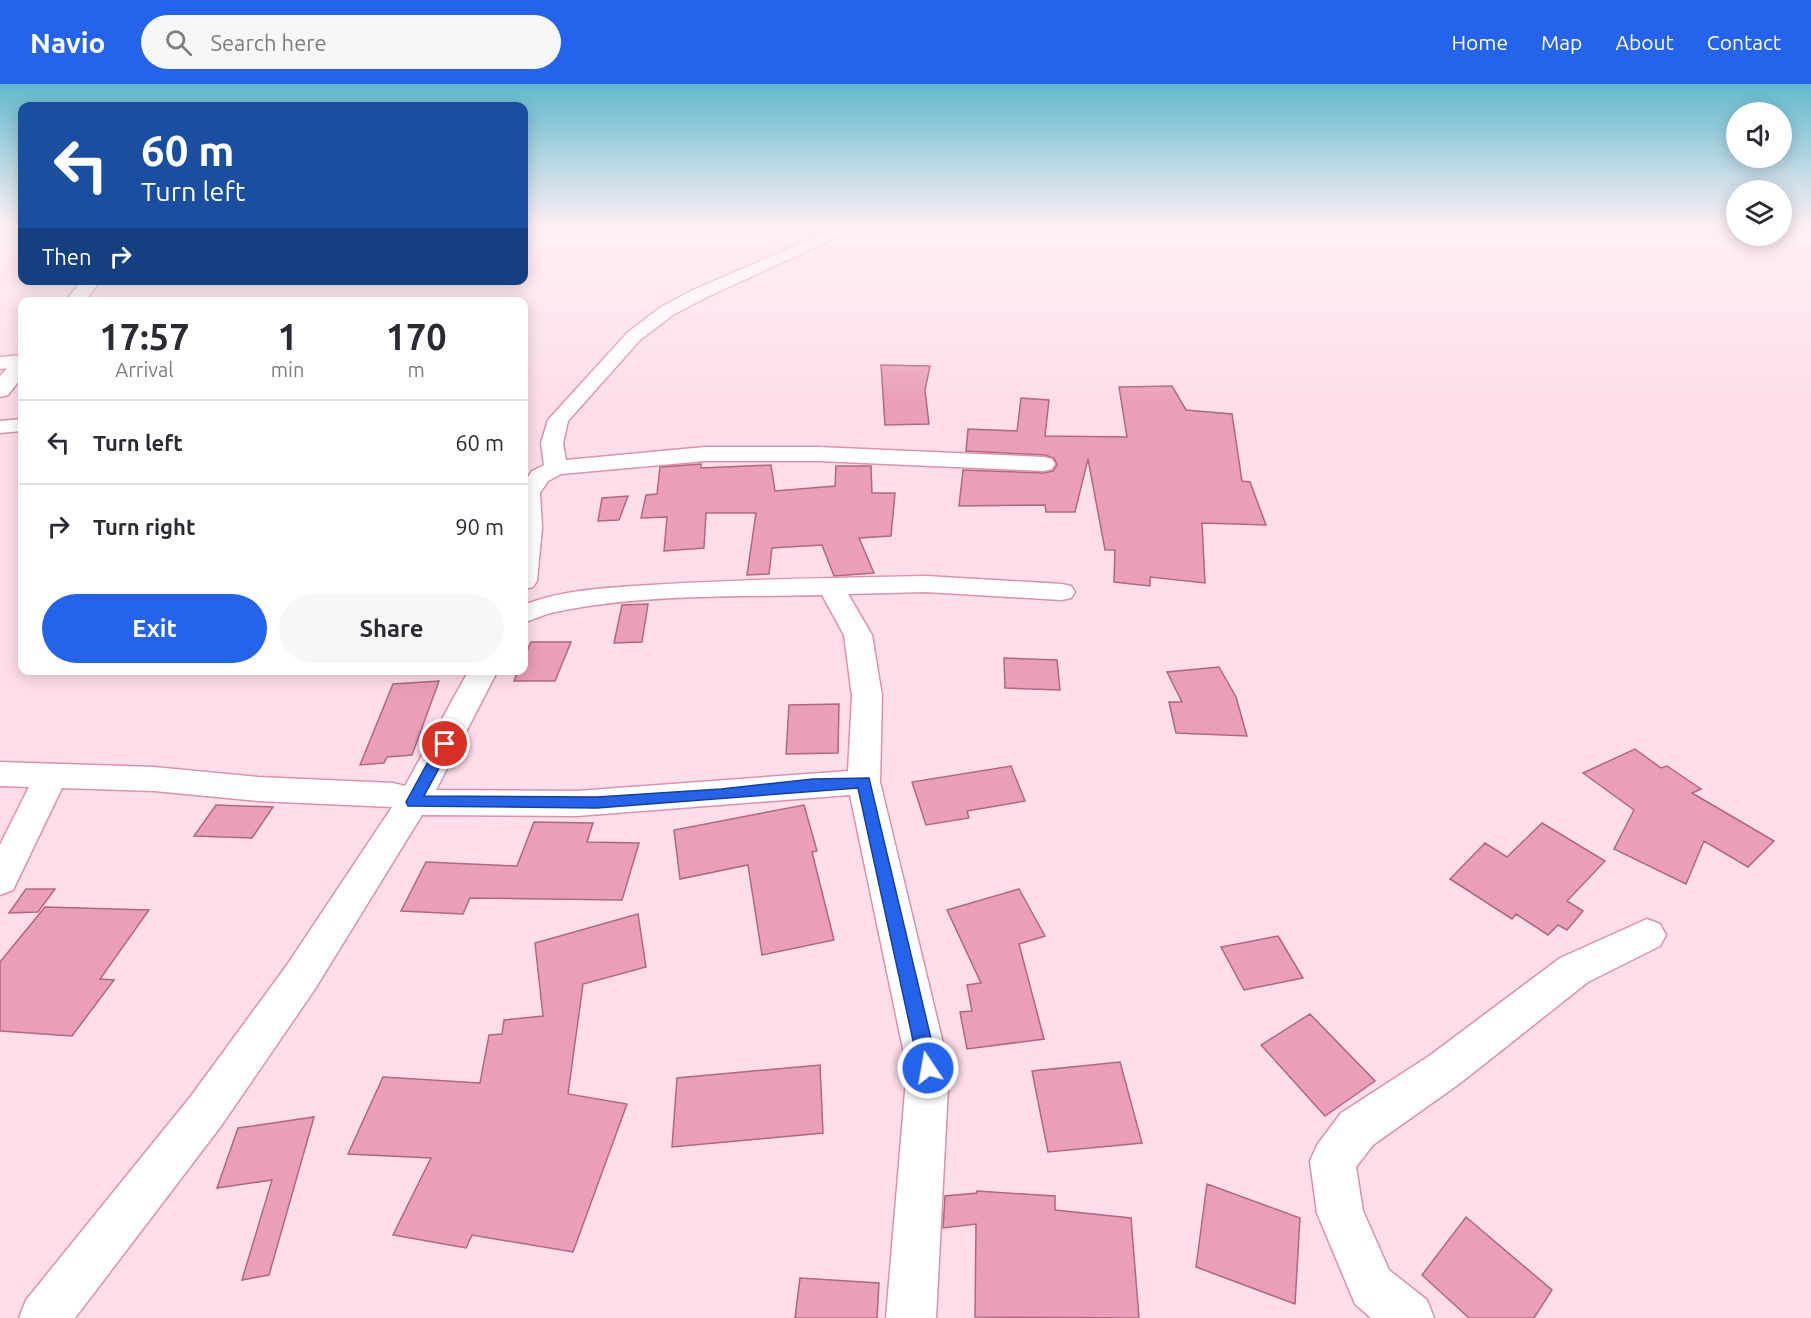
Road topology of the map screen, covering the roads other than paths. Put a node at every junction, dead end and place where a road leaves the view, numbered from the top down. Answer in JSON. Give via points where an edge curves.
{"nodes":[{"id":1,"x":718,"y":286,"type":"edge"},
{"id":2,"x":0,"y":363,"type":"edge"},
{"id":3,"x":18,"y":363,"type":"edge"},
{"id":4,"x":18,"y":368,"type":"edge"},
{"id":5,"x":0,"y":390,"type":"edge"},
{"id":6,"x":18,"y":425,"type":"edge"},
{"id":7,"x":0,"y":427,"type":"edge"},
{"id":8,"x":1044,"y":464,"type":"dead end"},
{"id":9,"x":556,"y":468,"type":"junction"},
{"id":10,"x":528,"y":493,"type":"edge"},
{"id":11,"x":528,"y":493,"type":"edge"},
{"id":12,"x":528,"y":546,"type":"edge"},
{"id":13,"x":831,"y":587,"type":"junction"},
{"id":14,"x":1062,"y":592,"type":"dead end"},
{"id":15,"x":528,"y":612,"type":"edge"},
{"id":16,"x":481,"y":675,"type":"edge"},
{"id":17,"x":0,"y":774,"type":"edge"},
{"id":18,"x":51,"y":776,"type":"junction"},
{"id":19,"x":864,"y":782,"type":"junction"},
{"id":20,"x":413,"y":802,"type":"junction"},
{"id":21,"x":0,"y":880,"type":"edge"},
{"id":22,"x":1647,"y":934,"type":"dead end"},
{"id":23,"x":44,"y":1318,"type":"edge"},
{"id":24,"x":911,"y":1318,"type":"edge"},
{"id":25,"x":1409,"y":1318,"type":"edge"}],
"edges":[{"from":1,"to":9,"type":"street","via":[[667,312],[634,336],[558,420],[552,443]]},
{"from":2,"to":3,"type":"street"},
{"from":4,"to":5,"type":"main road"},
{"from":6,"to":7,"type":"street"},
{"from":8,"to":9,"type":"street","via":[[818,454],[705,454]]},
{"from":9,"to":11,"type":"street","via":[[540,476]]},
{"from":10,"to":12,"type":"street"},
{"from":13,"to":14,"type":"street","via":[[926,584]]},
{"from":13,"to":15,"type":"street","via":[[612,596],[548,605]]},
{"from":13,"to":19,"type":"street","via":[[858,635],[867,696]]},
{"from":16,"to":20,"type":"street"},
{"from":17,"to":18,"type":"street"},
{"from":18,"to":20,"type":"street","via":[[393,795]]},
{"from":18,"to":21,"type":"street"},
{"from":19,"to":20,"type":"street","via":[[597,802]]},
{"from":19,"to":24,"type":"street","via":[[928,1068]]},
{"from":20,"to":23,"type":"street","via":[[300,977],[206,1111]]},
{"from":22,"to":25,"type":"street","via":[[1574,970],[1444,1070],[1357,1129],[1334,1161],[1340,1213],[1372,1287]]}]}
